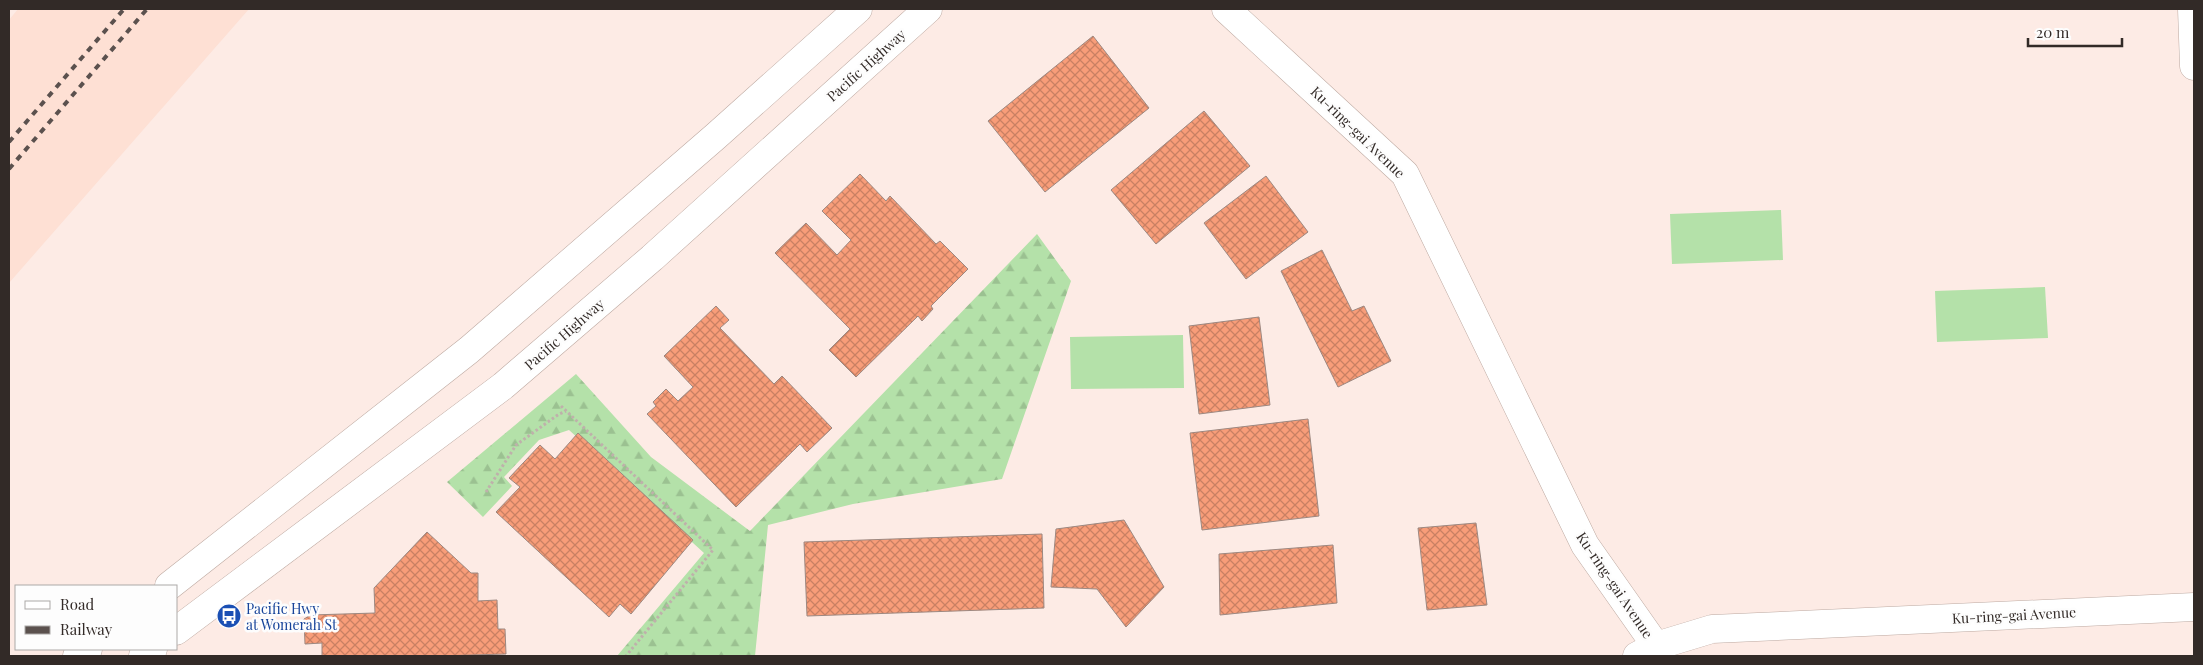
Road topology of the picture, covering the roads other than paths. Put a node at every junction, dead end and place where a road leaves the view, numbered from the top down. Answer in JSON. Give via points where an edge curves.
{"nodes":[{"id":1,"x":858,"y":9,"type":"edge"},
{"id":2,"x":928,"y":9,"type":"edge"},
{"id":3,"x":1226,"y":9,"type":"edge"},
{"id":4,"x":2192,"y":9,"type":"edge"},
{"id":5,"x":2194,"y":66,"type":"edge"},
{"id":6,"x":170,"y":585,"type":"edge"},
{"id":7,"x":2194,"y":607,"type":"edge"},
{"id":8,"x":178,"y":630,"type":"edge"},
{"id":9,"x":1650,"y":653,"type":"edge"}],
"edges":[{"from":1,"to":6,"type":"main road","via":[[469,350]]},
{"from":2,"to":8,"type":"main road","name":"Pacific Highway","via":[[652,258],[503,386]]},
{"from":3,"to":9,"type":"main road","name":"Ku-ring-gai Avenue","via":[[1405,174],[1585,545]]},
{"from":4,"to":5,"type":"main road"},
{"from":7,"to":9,"type":"main road","name":"Ku-ring-gai Avenue","via":[[1712,629]]}]}
